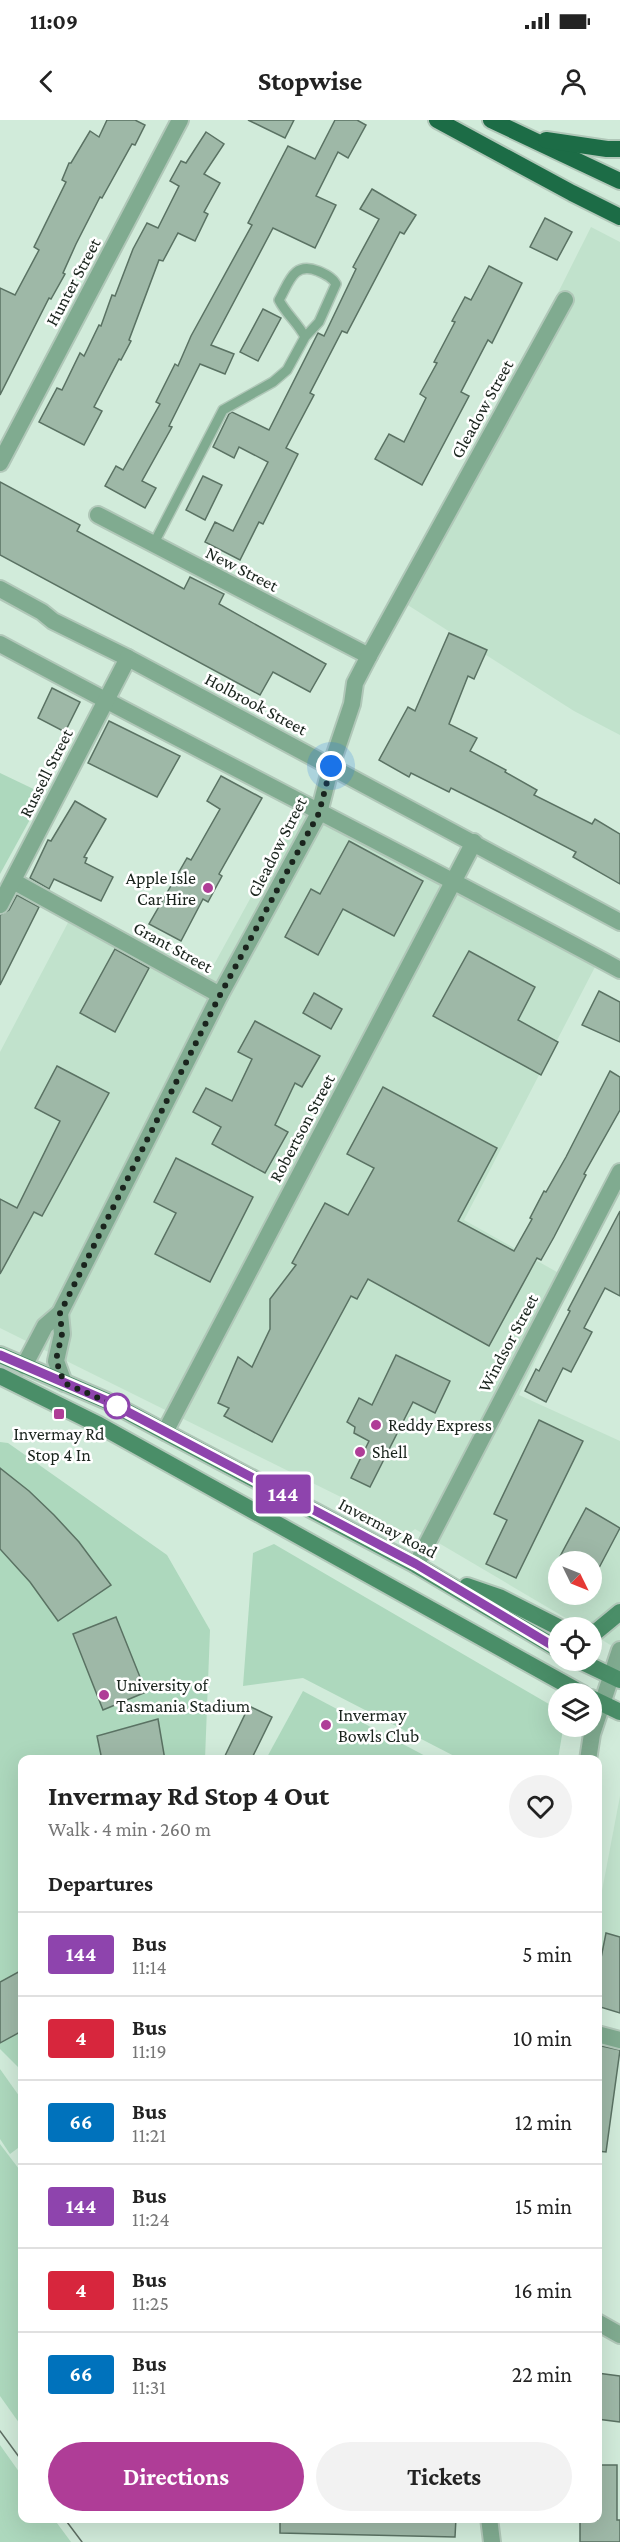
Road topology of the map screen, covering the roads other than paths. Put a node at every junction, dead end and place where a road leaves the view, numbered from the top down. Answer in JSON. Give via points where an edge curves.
{"nodes":[{"id":1,"x":180,"y":120,"type":"edge"},
{"id":2,"x":437,"y":120,"type":"edge"},
{"id":3,"x":491,"y":120,"type":"edge"},
{"id":4,"x":524,"y":136,"type":"junction"},
{"id":5,"x":620,"y":148,"type":"edge"},
{"id":6,"x":620,"y":181,"type":"edge"},
{"id":7,"x":619,"y":214,"type":"edge"},
{"id":8,"x":565,"y":300,"type":"dead end"},
{"id":9,"x":305,"y":337,"type":"junction"},
{"id":10,"x":0,"y":463,"type":"edge"},
{"id":11,"x":99,"y":515,"type":"dead end"},
{"id":12,"x":153,"y":545,"type":"junction"},
{"id":13,"x":0,"y":589,"type":"edge"},
{"id":14,"x":0,"y":644,"type":"edge"},
{"id":15,"x":369,"y":656,"type":"junction"},
{"id":16,"x":128,"y":658,"type":"junction"},
{"id":17,"x":105,"y":701,"type":"junction"},
{"id":18,"x":331,"y":766,"type":"junction"},
{"id":19,"x":319,"y":813,"type":"junction"},
{"id":20,"x":474,"y":843,"type":"junction"},
{"id":21,"x":454,"y":880,"type":"junction"},
{"id":22,"x":13,"y":881,"type":"junction"},
{"id":23,"x":0,"y":905,"type":"edge"},
{"id":24,"x":620,"y":922,"type":"edge"},
{"id":25,"x":620,"y":970,"type":"edge"},
{"id":26,"x":220,"y":995,"type":"junction"},
{"id":27,"x":620,"y":1172,"type":"edge"},
{"id":28,"x":60,"y":1313,"type":"junction"},
{"id":29,"x":0,"y":1355,"type":"edge"},
{"id":30,"x":24,"y":1366,"type":"junction"},
{"id":31,"x":0,"y":1376,"type":"edge"},
{"id":32,"x":64,"y":1383,"type":"junction"},
{"id":33,"x":18,"y":1385,"type":"junction"},
{"id":34,"x":165,"y":1432,"type":"junction"},
{"id":35,"x":416,"y":1564,"type":"junction"},
{"id":36,"x":435,"y":1576,"type":"junction"},
{"id":37,"x":620,"y":1612,"type":"edge"},
{"id":38,"x":548,"y":1622,"type":"edge"},
{"id":39,"x":602,"y":1627,"type":"edge"},
{"id":40,"x":548,"y":1643,"type":"edge"},
{"id":41,"x":620,"y":1650,"type":"edge"},
{"id":42,"x":601,"y":1671,"type":"edge"},
{"id":43,"x":616,"y":1678,"type":"edge"},
{"id":44,"x":563,"y":1683,"type":"edge"},
{"id":45,"x":602,"y":1694,"type":"edge"},
{"id":46,"x":602,"y":1704,"type":"edge"},
{"id":47,"x":620,"y":1712,"type":"edge"},
{"id":48,"x":592,"y":1737,"type":"edge"},
{"id":49,"x":589,"y":1755,"type":"edge"},
{"id":50,"x":602,"y":2035,"type":"edge"},
{"id":51,"x":620,"y":2040,"type":"edge"},
{"id":52,"x":602,"y":2325,"type":"edge"},
{"id":53,"x":620,"y":2335,"type":"edge"},
{"id":54,"x":490,"y":2523,"type":"edge"},
{"id":55,"x":492,"y":2542,"type":"edge"}],
"edges":[{"from":1,"to":10,"type":"street","name":"Hunter Street"},
{"from":2,"to":7,"type":"highway"},
{"from":3,"to":4,"type":"highway"},
{"from":4,"to":5,"type":"highway"},
{"from":4,"to":6,"type":"highway"},
{"from":8,"to":15,"type":"street","name":"Gleadow Street"},
{"from":9,"to":9,"type":"lane","via":[[279,300],[299,268],[309,267],[336,284],[319,322]]},
{"from":9,"to":12,"type":"lane","via":[[286,370],[273,382],[223,410]]},
{"from":11,"to":12,"type":"street","name":"New Street"},
{"from":12,"to":15,"type":"street","name":"New Street"},
{"from":13,"to":16,"type":"street","name":"Holbrook Street","via":[[53,621]]},
{"from":14,"to":17,"type":"street"},
{"from":15,"to":18,"type":"street","name":"Gleadow Street","via":[[355,683]]},
{"from":16,"to":17,"type":"street","name":"Russell Street"},
{"from":16,"to":18,"type":"street","name":"Holbrook Street"},
{"from":17,"to":19,"type":"street"},
{"from":17,"to":22,"type":"street","name":"Russell Street"},
{"from":18,"to":19,"type":"street","name":"Gleadow Street"},
{"from":18,"to":20,"type":"street","name":"Holbrook Street"},
{"from":19,"to":21,"type":"street"},
{"from":19,"to":26,"type":"street","name":"Gleadow Street"},
{"from":20,"to":21,"type":"street","name":"Robertson Street"},
{"from":20,"to":24,"type":"street","name":"Holbrook Street"},
{"from":21,"to":25,"type":"street"},
{"from":21,"to":34,"type":"street","name":"Robertson Street"},
{"from":22,"to":23,"type":"street","name":"Russell Street"},
{"from":22,"to":26,"type":"street","name":"Grant Street"},
{"from":26,"to":28,"type":"street","name":"Gleadow Street"},
{"from":27,"to":35,"type":"street","name":"Windsor Street"},
{"from":28,"to":30,"type":"street","name":"Gleadow Street","via":[[45,1326]]},
{"from":28,"to":32,"type":"street","name":"Gleadow Street","via":[[62,1334],[56,1360]]},
{"from":29,"to":30,"type":"main road","name":"Invermay Road"},
{"from":30,"to":32,"type":"main road","name":"Invermay Road"},
{"from":30,"to":33,"type":"main road"},
{"from":31,"to":33,"type":"main road"},
{"from":32,"to":34,"type":"main road","name":"Invermay Road"},
{"from":33,"to":44,"type":"main road","via":[[99,1425]]},
{"from":34,"to":35,"type":"main road","name":"Invermay Road"},
{"from":35,"to":36,"type":"main road","name":"Invermay Road"},
{"from":36,"to":38,"type":"main road","via":[[499,1598]]},
{"from":36,"to":40,"type":"main road","name":"Invermay Road"},
{"from":37,"to":39,"type":"main road"},
{"from":41,"to":43,"type":"street"},
{"from":42,"to":43,"type":"main road"},
{"from":43,"to":45,"type":"street"},
{"from":46,"to":47,"type":"main road"},
{"from":48,"to":49,"type":"street"},
{"from":50,"to":51,"type":"street"},
{"from":52,"to":53,"type":"street"},
{"from":54,"to":55,"type":"street"}]}
